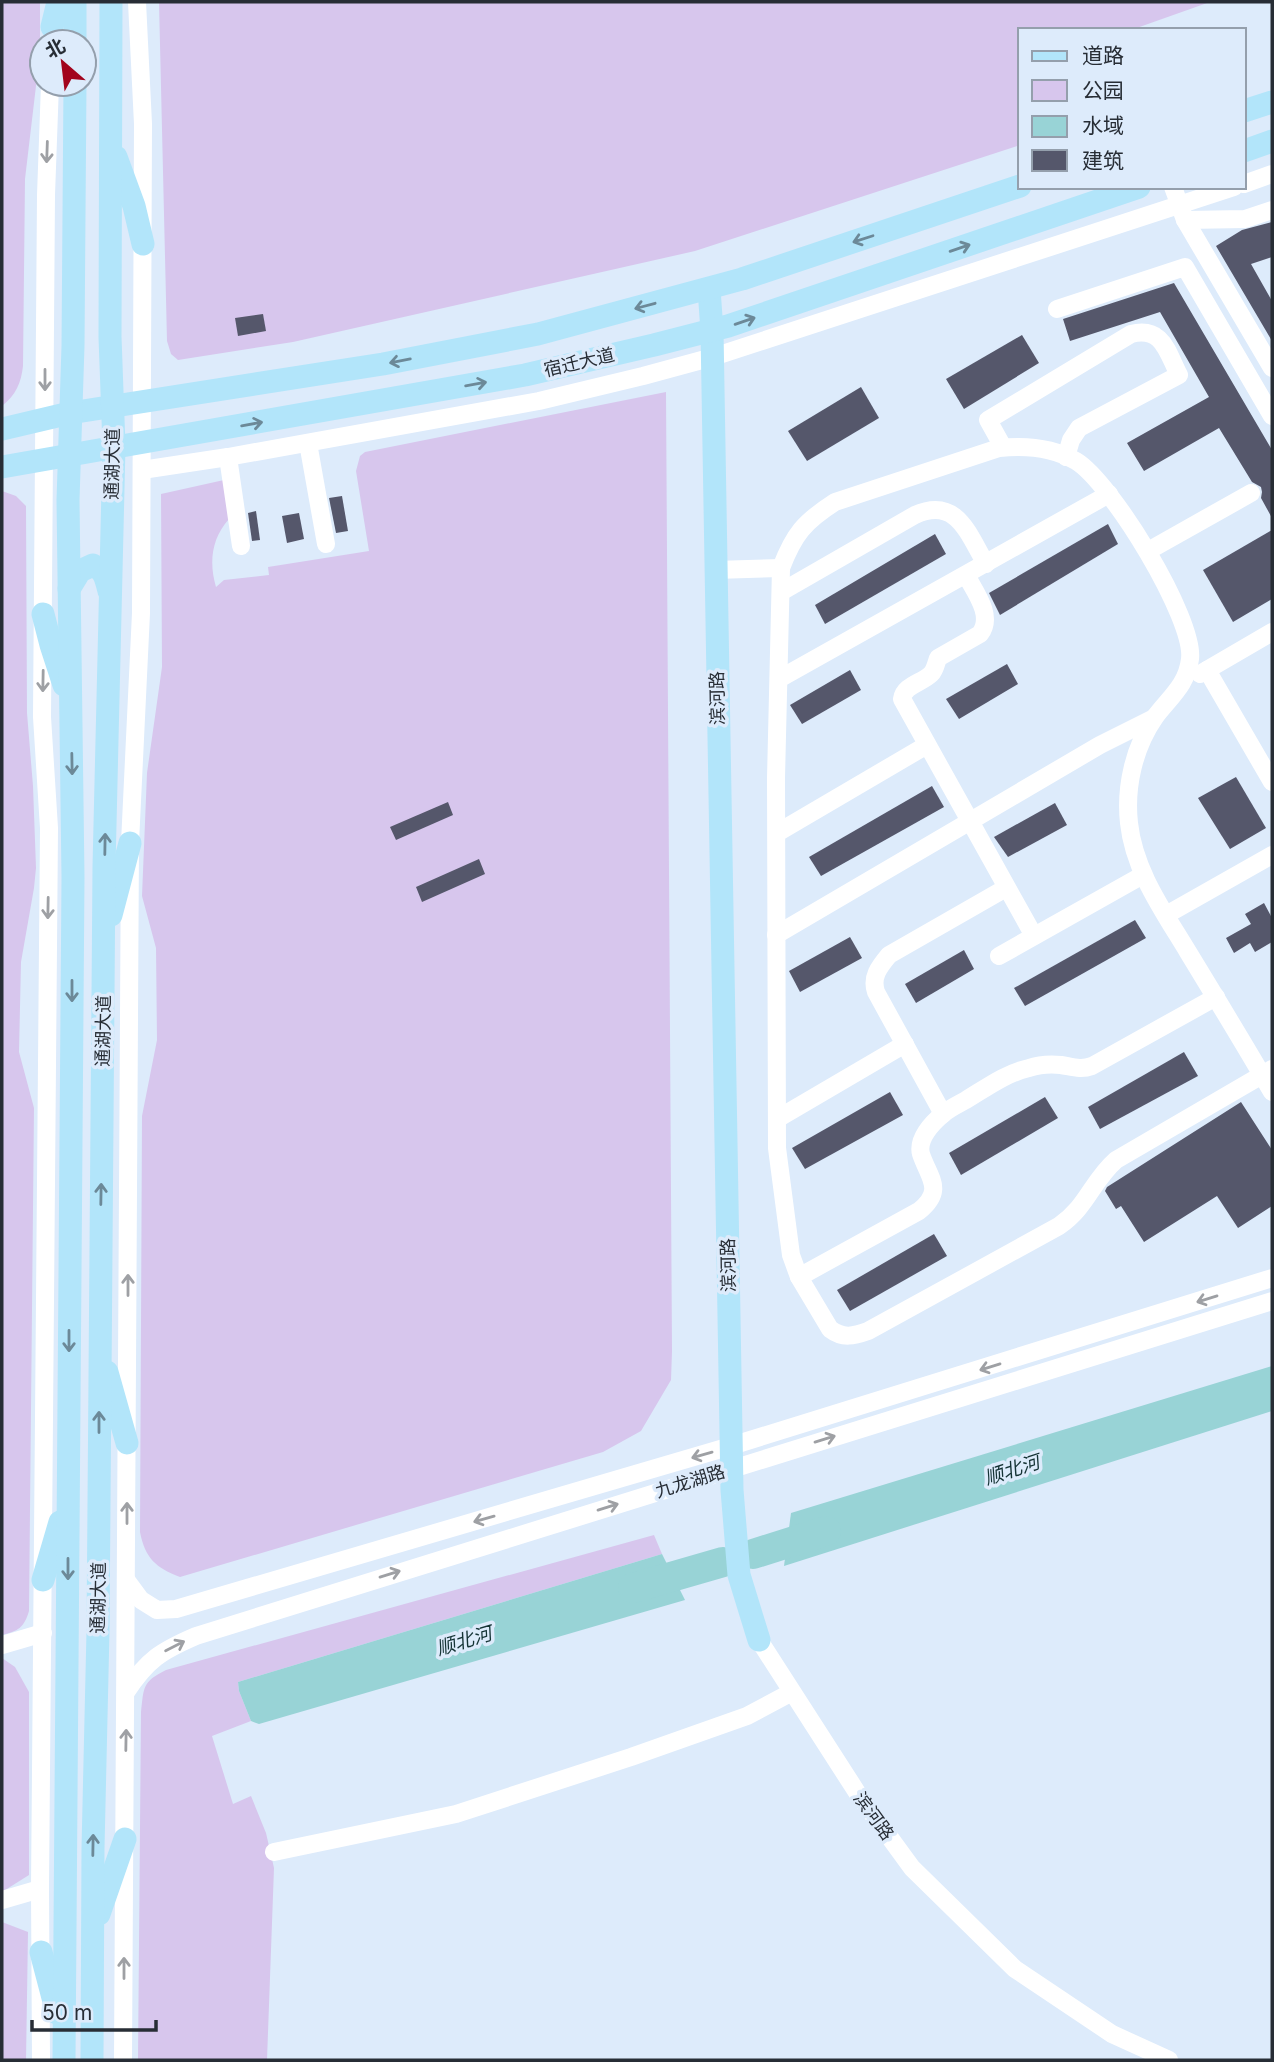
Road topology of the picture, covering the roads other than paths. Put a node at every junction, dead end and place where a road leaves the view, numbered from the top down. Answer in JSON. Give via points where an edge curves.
{"nodes":[{"id":1,"x":55,"y":2,"type":"edge"},
{"id":2,"x":75,"y":2,"type":"edge"},
{"id":3,"x":111,"y":2,"type":"edge"},
{"id":4,"x":137,"y":2,"type":"edge"},
{"id":5,"x":53,"y":28,"type":"edge"},
{"id":6,"x":75,"y":28,"type":"edge"},
{"id":7,"x":49,"y":98,"type":"edge"},
{"id":8,"x":75,"y":98,"type":"edge"},
{"id":9,"x":1272,"y":102,"type":"edge"},
{"id":10,"x":1246,"y":110,"type":"edge"},
{"id":11,"x":110,"y":140,"type":"junction"},
{"id":12,"x":1272,"y":141,"type":"edge"},
{"id":13,"x":1246,"y":150,"type":"edge"},
{"id":14,"x":1272,"y":174,"type":"edge"},
{"id":15,"x":1246,"y":183,"type":"edge"},
{"id":16,"x":1018,"y":187,"type":"edge"},
{"id":17,"x":1133,"y":189,"type":"edge"},
{"id":18,"x":1174,"y":189,"type":"edge"},
{"id":19,"x":1230,"y":189,"type":"edge"},
{"id":20,"x":1272,"y":210,"type":"edge"},
{"id":21,"x":1182,"y":213,"type":"junction"},
{"id":22,"x":143,"y":244,"type":"junction"},
{"id":23,"x":73,"y":277,"type":"junction"},
{"id":24,"x":110,"y":277,"type":"junction"},
{"id":25,"x":709,"y":289,"type":"junction"},
{"id":26,"x":1057,"y":309,"type":"dead end"},
{"id":27,"x":712,"y":331,"type":"junction"},
{"id":28,"x":713,"y":357,"type":"junction"},
{"id":29,"x":1272,"y":368,"type":"edge"},
{"id":30,"x":142,"y":401,"type":"junction"},
{"id":31,"x":113,"y":406,"type":"junction"},
{"id":32,"x":70,"y":413,"type":"junction"},
{"id":33,"x":1272,"y":416,"type":"edge"},
{"id":34,"x":45,"y":419,"type":"junction"},
{"id":35,"x":2,"y":429,"type":"edge"},
{"id":36,"x":142,"y":442,"type":"junction"},
{"id":37,"x":308,"y":443,"type":"junction"},
{"id":38,"x":114,"y":446,"type":"junction"},
{"id":39,"x":1003,"y":447,"type":"junction"},
{"id":40,"x":69,"y":454,"type":"junction"},
{"id":41,"x":228,"y":457,"type":"junction"},
{"id":42,"x":1066,"y":457,"type":"junction"},
{"id":43,"x":45,"y":459,"type":"junction"},
{"id":44,"x":2,"y":467,"type":"edge"},
{"id":45,"x":142,"y":470,"type":"junction"},
{"id":46,"x":1109,"y":494,"type":"junction"},
{"id":47,"x":1251,"y":494,"type":"dead end"},
{"id":48,"x":326,"y":544,"type":"dead end"},
{"id":49,"x":241,"y":546,"type":"dead end"},
{"id":50,"x":1147,"y":551,"type":"junction"},
{"id":51,"x":986,"y":564,"type":"junction"},
{"id":52,"x":781,"y":568,"type":"junction"},
{"id":53,"x":715,"y":570,"type":"junction"},
{"id":54,"x":966,"y":575,"type":"junction"},
{"id":55,"x":69,"y":589,"type":"junction"},
{"id":56,"x":781,"y":592,"type":"junction"},
{"id":57,"x":109,"y":594,"type":"junction"},
{"id":58,"x":43,"y":614,"type":"junction"},
{"id":59,"x":1272,"y":632,"type":"edge"},
{"id":60,"x":1207,"y":670,"type":"junction"},
{"id":61,"x":779,"y":679,"type":"junction"},
{"id":62,"x":1183,"y":684,"type":"junction"},
{"id":63,"x":71,"y":704,"type":"junction"},
{"id":64,"x":1154,"y":718,"type":"junction"},
{"id":65,"x":927,"y":745,"type":"junction"},
{"id":66,"x":1101,"y":746,"type":"junction"},
{"id":67,"x":1130,"y":778,"type":"junction"},
{"id":68,"x":1272,"y":782,"type":"edge"},
{"id":69,"x":970,"y":822,"type":"junction"},
{"id":70,"x":777,"y":833,"type":"junction"},
{"id":71,"x":130,"y":843,"type":"junction"},
{"id":72,"x":1272,"y":855,"type":"edge"},
{"id":73,"x":1143,"y":875,"type":"junction"},
{"id":74,"x":1006,"y":888,"type":"junction"},
{"id":75,"x":1166,"y":915,"type":"junction"},
{"id":76,"x":776,"y":935,"type":"junction"},
{"id":77,"x":1034,"y":936,"type":"junction"},
{"id":78,"x":104,"y":938,"type":"junction"},
{"id":79,"x":999,"y":956,"type":"dead end"},
{"id":80,"x":1216,"y":997,"type":"junction"},
{"id":81,"x":905,"y":1044,"type":"junction"},
{"id":82,"x":1267,"y":1072,"type":"edge"},
{"id":83,"x":1272,"y":1093,"type":"edge"},
{"id":84,"x":943,"y":1114,"type":"junction"},
{"id":85,"x":776,"y":1119,"type":"junction"},
{"id":86,"x":799,"y":1277,"type":"junction"},
{"id":87,"x":1272,"y":1278,"type":"edge"},
{"id":88,"x":1272,"y":1301,"type":"edge"},
{"id":89,"x":100,"y":1346,"type":"junction"},
{"id":90,"x":127,"y":1443,"type":"junction"},
{"id":91,"x":731,"y":1457,"type":"junction"},
{"id":92,"x":68,"y":1492,"type":"junction"},
{"id":93,"x":43,"y":1580,"type":"junction"},
{"id":94,"x":127,"y":1580,"type":"junction"},
{"id":95,"x":43,"y":1633,"type":"junction"},
{"id":96,"x":758,"y":1640,"type":"joint"},
{"id":97,"x":2,"y":1645,"type":"edge"},
{"id":98,"x":126,"y":1692,"type":"junction"},
{"id":99,"x":792,"y":1692,"type":"junction"},
{"id":100,"x":125,"y":1839,"type":"junction"},
{"id":101,"x":274,"y":1852,"type":"dead end"},
{"id":102,"x":40,"y":1889,"type":"junction"},
{"id":103,"x":2,"y":1899,"type":"edge"},
{"id":104,"x":93,"y":1933,"type":"junction"},
{"id":105,"x":41,"y":1952,"type":"junction"},
{"id":106,"x":64,"y":2050,"type":"edge"},
{"id":107,"x":41,"y":2060,"type":"edge"},
{"id":108,"x":92,"y":2060,"type":"edge"},
{"id":109,"x":123,"y":2060,"type":"edge"},
{"id":110,"x":1169,"y":2060,"type":"edge"}],
"edges":[{"from":1,"to":5,"type":"main road"},
{"from":2,"to":6,"type":"main road"},
{"from":3,"to":11,"type":"main road","name":"通湖大道"},
{"from":4,"to":22,"type":"street"},
{"from":7,"to":34,"type":"street","one_way":true},
{"from":8,"to":23,"type":"main road","name":"通湖大道"},
{"from":9,"to":10,"type":"main road"},
{"from":11,"to":22,"type":"main road"},
{"from":11,"to":24,"type":"main road","name":"通湖大道"},
{"from":12,"to":13,"type":"main road"},
{"from":14,"to":15,"type":"street"},
{"from":16,"to":25,"type":"main road","name":"宿迁大道","one_way":true},
{"from":27,"to":17,"type":"main road","name":"宿迁大道","one_way":true},
{"from":18,"to":21,"type":"street"},
{"from":19,"to":21,"type":"street"},
{"from":20,"to":21,"type":"street","via":[[1245,219]]},
{"from":21,"to":28,"type":"street"},
{"from":21,"to":29,"type":"street"},
{"from":22,"to":30,"type":"street"},
{"from":23,"to":24,"type":"main road","via":[[86,288],[102,285]]},
{"from":23,"to":32,"type":"main road","name":"通湖大道"},
{"from":24,"to":31,"type":"main road","name":"通湖大道"},
{"from":25,"to":27,"type":"main road","name":"滨河路"},
{"from":25,"to":30,"type":"main road","name":"宿迁大道","one_way":true,"via":[[538,334],[383,364]]},
{"from":26,"to":33,"type":"street","via":[[1185,267]]},
{"from":27,"to":28,"type":"main road","name":"滨河路"},
{"from":36,"to":27,"type":"main road","name":"宿迁大道","one_way":true,"via":[[525,375]]},
{"from":28,"to":37,"type":"street","via":[[540,401]]},
{"from":28,"to":53,"type":"main road","name":"滨河路"},
{"from":30,"to":31,"type":"main road","name":"宿迁大道"},
{"from":30,"to":36,"type":"street"},
{"from":31,"to":32,"type":"main road","name":"宿迁大道"},
{"from":31,"to":38,"type":"main road","name":"通湖大道"},
{"from":32,"to":34,"type":"main road","name":"宿迁大道"},
{"from":32,"to":40,"type":"main road","name":"通湖大道"},
{"from":34,"to":35,"type":"main road","name":"宿迁大道"},
{"from":34,"to":43,"type":"street"},
{"from":36,"to":38,"type":"main road","name":"宿迁大道"},
{"from":36,"to":45,"type":"street"},
{"from":37,"to":41,"type":"street"},
{"from":37,"to":48,"type":"street"},
{"from":38,"to":40,"type":"main road","name":"宿迁大道"},
{"from":38,"to":57,"type":"main road","name":"通湖大道"},
{"from":39,"to":42,"type":"street","via":[[1027,446]]},
{"from":39,"to":42,"type":"street","via":[[988,420],[1131,334],[1143,331],[1154,335],[1179,375],[1079,428]]},
{"from":39,"to":52,"type":"street","via":[[835,502],[800,529]]},
{"from":40,"to":43,"type":"main road","name":"宿迁大道"},
{"from":40,"to":55,"type":"main road","name":"通湖大道"},
{"from":41,"to":45,"type":"street"},
{"from":41,"to":49,"type":"street"},
{"from":42,"to":46,"type":"street"},
{"from":43,"to":44,"type":"main road","name":"宿迁大道"},
{"from":43,"to":58,"type":"street"},
{"from":45,"to":71,"type":"street","via":[[141,613]]},
{"from":46,"to":50,"type":"street"},
{"from":46,"to":51,"type":"street"},
{"from":47,"to":50,"type":"street"},
{"from":50,"to":62,"type":"street","via":[[1191,647]]},
{"from":51,"to":54,"type":"street"},
{"from":51,"to":56,"type":"street","via":[[961,522],[943,509],[934,509],[915,515]]},
{"from":52,"to":53,"type":"street"},
{"from":52,"to":56,"type":"street"},
{"from":53,"to":91,"type":"main road","name":"滨河路"},
{"from":54,"to":61,"type":"street"},
{"from":54,"to":65,"type":"street","via":[[983,606],[984,629],[938,658],[930,675],[902,695]]},
{"from":55,"to":57,"type":"main road","via":[[79,571],[93,565],[104,574]]},
{"from":55,"to":63,"type":"main road","name":"通湖大道"},
{"from":56,"to":61,"type":"street"},
{"from":78,"to":57,"type":"main road","name":"通湖大道","one_way":true},
{"from":58,"to":63,"type":"main road"},
{"from":58,"to":93,"type":"street","one_way":true,"via":[[42,717],[49,828]]},
{"from":59,"to":60,"type":"street"},
{"from":60,"to":62,"type":"street"},
{"from":60,"to":68,"type":"street"},
{"from":61,"to":70,"type":"street"},
{"from":62,"to":64,"type":"street"},
{"from":63,"to":92,"type":"main road","name":"通湖大道","one_way":true},
{"from":64,"to":66,"type":"street"},
{"from":64,"to":67,"type":"street"},
{"from":65,"to":69,"type":"street"},
{"from":65,"to":70,"type":"street"},
{"from":66,"to":67,"type":"street","via":[[1116,748]]},
{"from":66,"to":69,"type":"street"},
{"from":67,"to":73,"type":"street","via":[[1129,824]]},
{"from":69,"to":74,"type":"street"},
{"from":69,"to":76,"type":"street"},
{"from":70,"to":76,"type":"street"},
{"from":71,"to":78,"type":"main road"},
{"from":90,"to":71,"type":"street","one_way":true},
{"from":72,"to":75,"type":"street"},
{"from":73,"to":75,"type":"street"},
{"from":73,"to":77,"type":"street"},
{"from":74,"to":77,"type":"street"},
{"from":74,"to":81,"type":"street","via":[[888,956],[878,969],[876,992]]},
{"from":75,"to":80,"type":"street"},
{"from":76,"to":85,"type":"street"},
{"from":77,"to":79,"type":"street"},
{"from":89,"to":78,"type":"main road","name":"通湖大道","one_way":true},
{"from":80,"to":82,"type":"street"},
{"from":80,"to":84,"type":"street","via":[[1093,1066],[1029,1068],[1008,1075]]},
{"from":81,"to":84,"type":"street"},
{"from":81,"to":85,"type":"street"},
{"from":82,"to":83,"type":"street"},
{"from":82,"to":86,"type":"street","via":[[1116,1160],[1079,1210],[1059,1226],[868,1331],[836,1334]]},
{"from":84,"to":86,"type":"street","via":[[920,1144],[934,1183],[926,1205]]},
{"from":85,"to":86,"type":"street","via":[[791,1255]]},
{"from":87,"to":91,"type":"street","name":"九龙湖路","one_way":true},
{"from":91,"to":88,"type":"street","name":"九龙湖路","one_way":true},
{"from":89,"to":90,"type":"main road"},
{"from":104,"to":89,"type":"main road","name":"通湖大道","one_way":true},
{"from":94,"to":90,"type":"street","one_way":true},
{"from":91,"to":94,"type":"street","name":"九龙湖路","one_way":true,"via":[[176,1609],[157,1610],[141,1600]]},
{"from":91,"to":96,"type":"main road","name":"滨河路","via":[[739,1575]]},
{"from":98,"to":91,"type":"street","name":"九龙湖路","one_way":true,"via":[[153,1658],[196,1636]]},
{"from":92,"to":93,"type":"main road"},
{"from":92,"to":106,"type":"main road","name":"通湖大道","one_way":true},
{"from":93,"to":95,"type":"street"},
{"from":94,"to":98,"type":"street"},
{"from":95,"to":97,"type":"street"},
{"from":95,"to":102,"type":"street"},
{"from":96,"to":99,"type":"street","name":"滨河路"},
{"from":100,"to":98,"type":"street","one_way":true},
{"from":99,"to":101,"type":"street","via":[[734,1720],[631,1758],[456,1814]]},
{"from":99,"to":110,"type":"street","name":"滨河路","via":[[912,1868],[1007,1962],[1112,2034]]},
{"from":100,"to":104,"type":"main road"},
{"from":109,"to":100,"type":"street","one_way":true},
{"from":102,"to":103,"type":"street"},
{"from":102,"to":105,"type":"street"},
{"from":104,"to":108,"type":"main road","name":"通湖大道"},
{"from":105,"to":106,"type":"main road"},
{"from":105,"to":107,"type":"street"}]}
